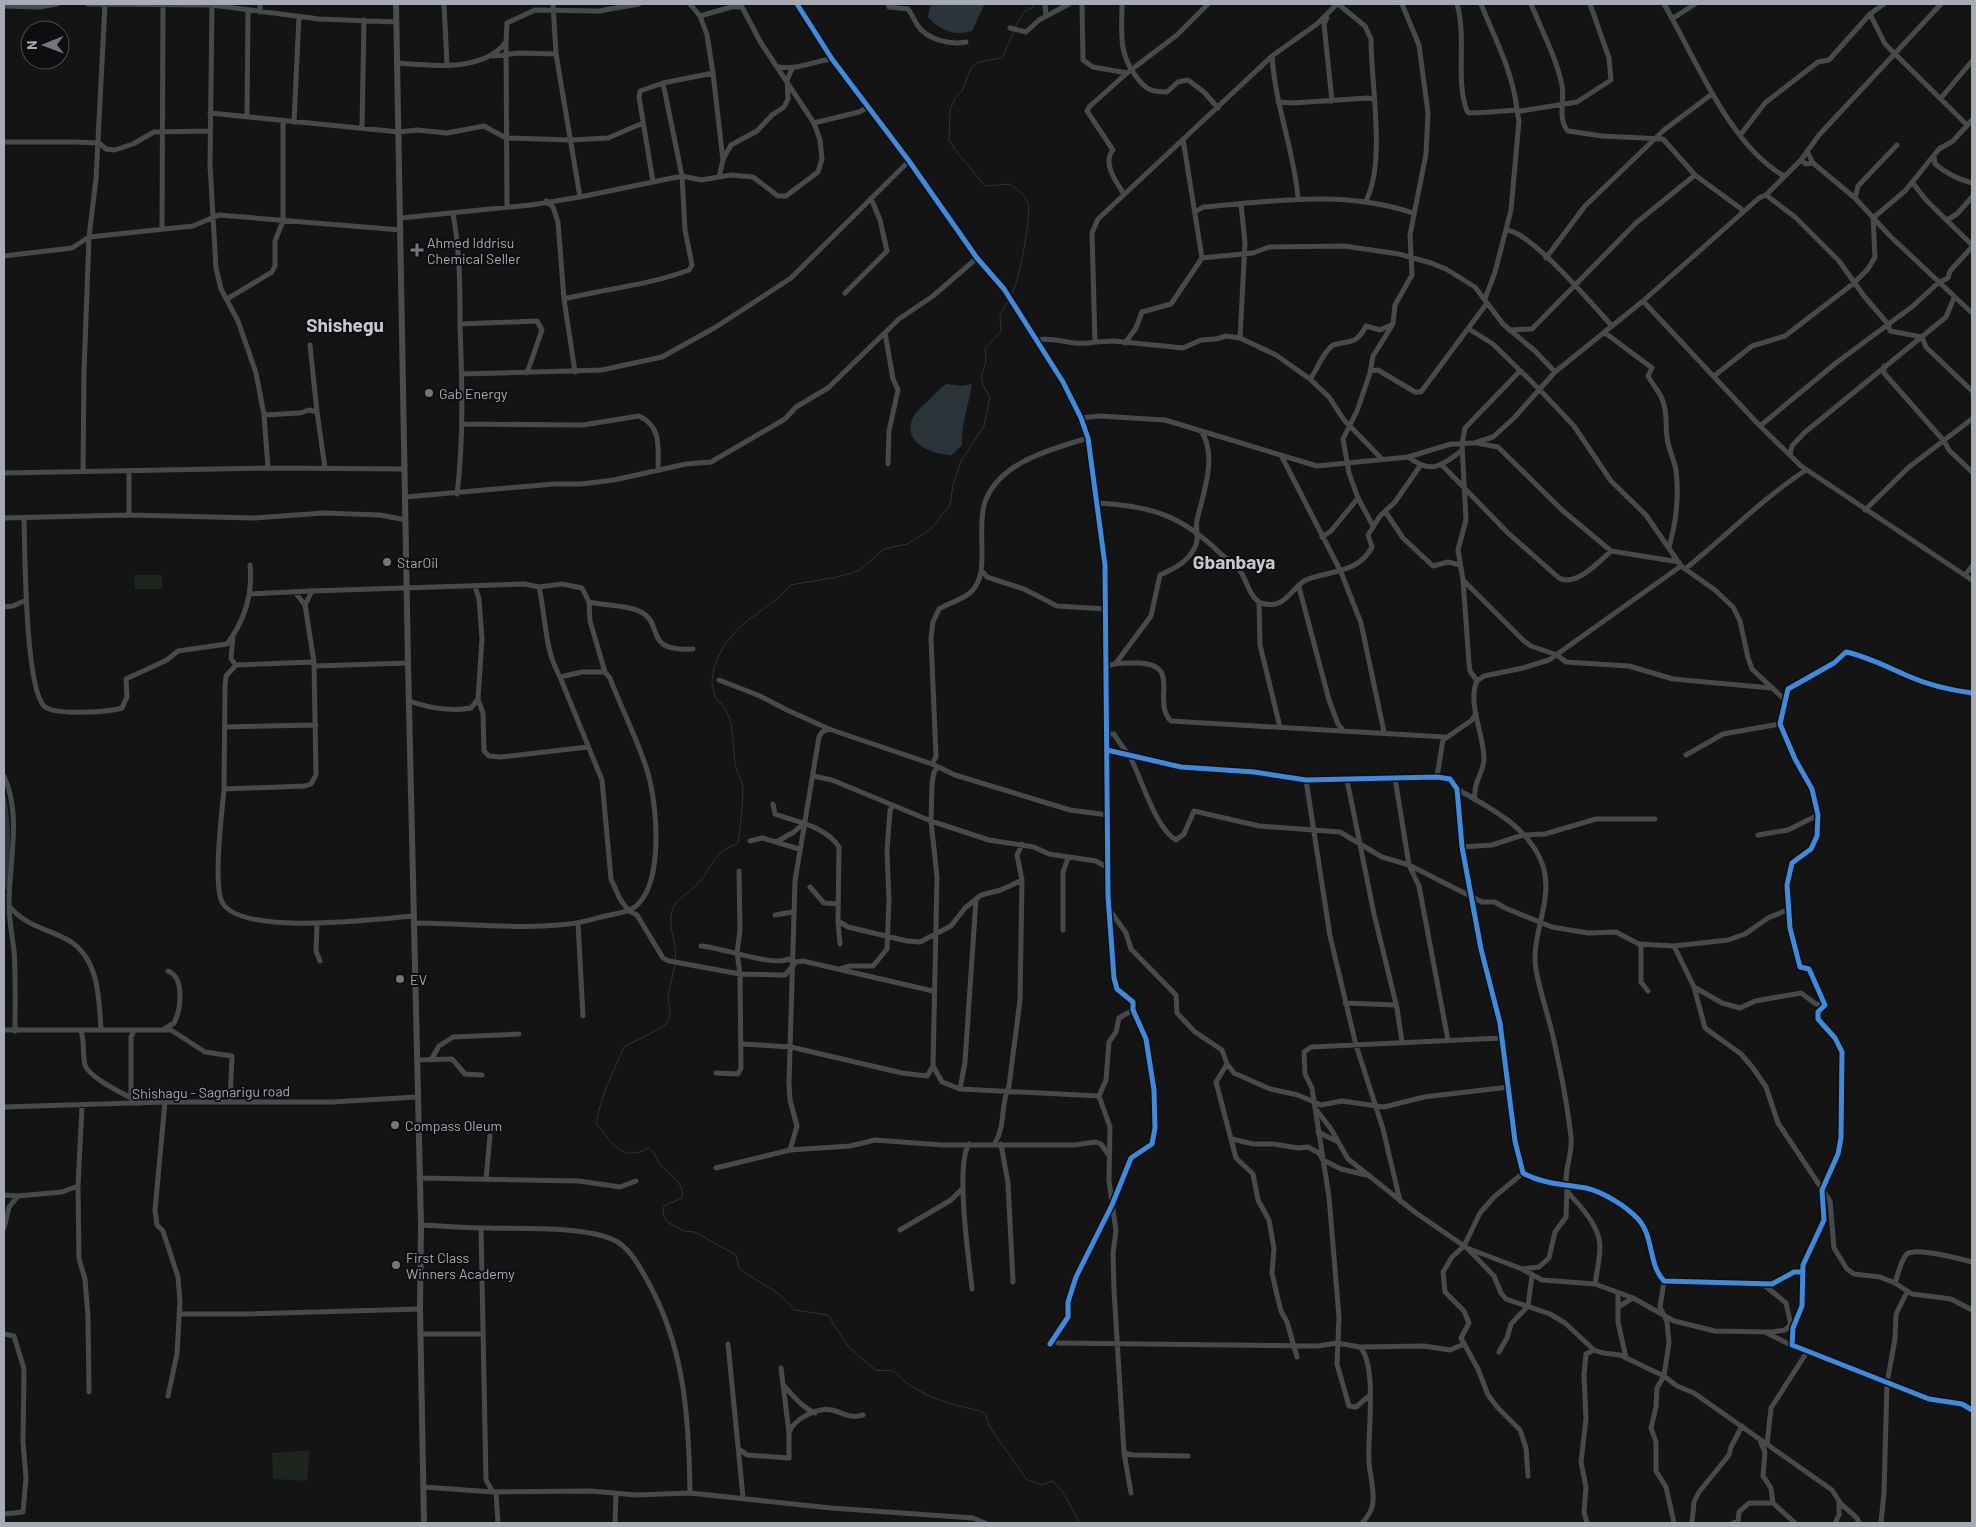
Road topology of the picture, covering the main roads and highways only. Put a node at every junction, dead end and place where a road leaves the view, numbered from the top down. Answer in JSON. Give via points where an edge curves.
{"nodes":[{"id":1,"x":396,"y":4,"type":"edge"},
{"id":2,"x":424,"y":1523,"type":"edge"}],
"edges":[{"from":1,"to":2,"type":"main road","via":[[413,920],[422,1225],[420,1334]]}]}
